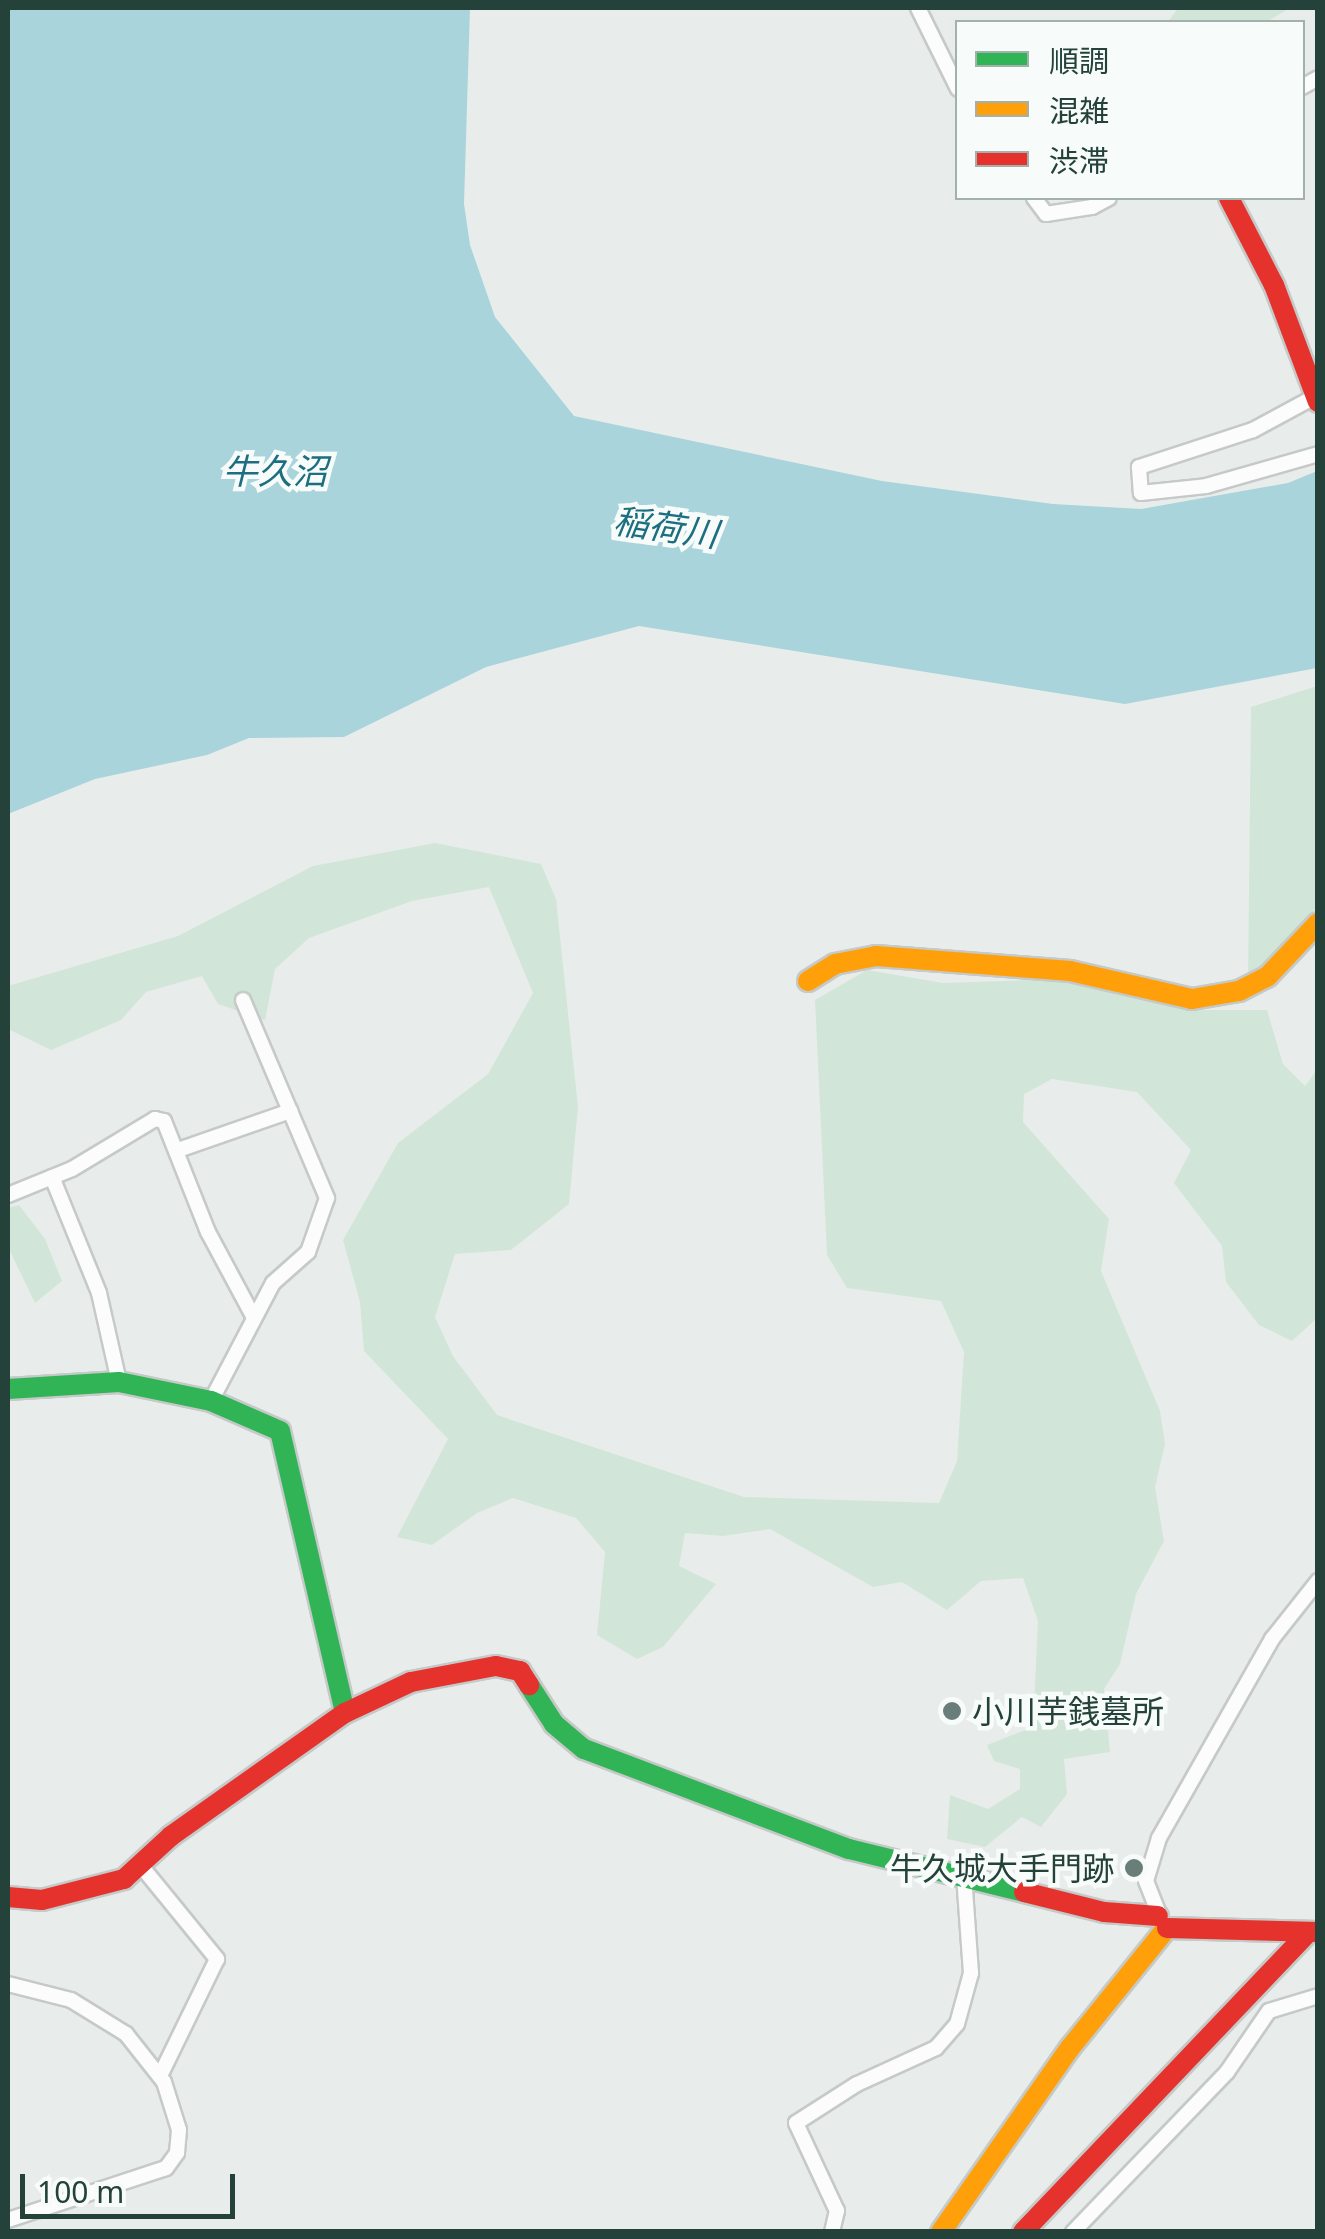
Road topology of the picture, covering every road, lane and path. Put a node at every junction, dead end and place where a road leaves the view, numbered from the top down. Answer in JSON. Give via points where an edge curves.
{"nodes":[{"id":1,"x":918,"y":8,"type":"edge"},
{"id":2,"x":955,"y":83,"type":"edge"},
{"id":3,"x":1036,"y":200,"type":"edge"},
{"id":4,"x":1105,"y":200,"type":"edge"},
{"id":5,"x":1230,"y":200,"type":"edge"},
{"id":6,"x":1316,"y":399,"type":"edge"},
{"id":7,"x":1318,"y":454,"type":"edge"},
{"id":8,"x":1318,"y":924,"type":"edge"},
{"id":9,"x":808,"y":981,"type":"dead end"},
{"id":10,"x":243,"y":1000,"type":"dead end"},
{"id":11,"x":290,"y":1111,"type":"junction"},
{"id":12,"x":178,"y":1150,"type":"junction"},
{"id":13,"x":52,"y":1177,"type":"junction"},
{"id":14,"x":8,"y":1195,"type":"edge"},
{"id":15,"x":253,"y":1316,"type":"junction"},
{"id":16,"x":118,"y":1382,"type":"junction"},
{"id":17,"x":8,"y":1389,"type":"edge"},
{"id":18,"x":211,"y":1400,"type":"junction"},
{"id":19,"x":1318,"y":1581,"type":"edge"},
{"id":20,"x":345,"y":1713,"type":"junction"},
{"id":21,"x":142,"y":1867,"type":"junction"},
{"id":22,"x":964,"y":1876,"type":"junction"},
{"id":23,"x":8,"y":1897,"type":"edge"},
{"id":24,"x":1163,"y":1922,"type":"junction"},
{"id":25,"x":1313,"y":1932,"type":"edge"},
{"id":26,"x":8,"y":1984,"type":"edge"},
{"id":27,"x":1318,"y":1996,"type":"edge"},
{"id":28,"x":160,"y":2076,"type":"junction"},
{"id":29,"x":8,"y":2220,"type":"edge"},
{"id":30,"x":832,"y":2232,"type":"edge"},
{"id":31,"x":942,"y":2232,"type":"edge"},
{"id":32,"x":1023,"y":2232,"type":"edge"},
{"id":33,"x":1073,"y":2232,"type":"edge"}],
"edges":[{"from":1,"to":2,"type":"street"},
{"from":3,"to":4,"type":"street","via":[[1046,214]]},
{"from":5,"to":6,"type":"main road","via":[[1274,285]]},
{"from":6,"to":7,"type":"street","via":[[1253,430],[1139,467],[1141,493],[1206,486]]},
{"from":8,"to":9,"type":"main road","via":[[1268,977],[1239,991],[1192,999],[1070,971],[876,956],[835,964]]},
{"from":10,"to":11,"type":"street"},
{"from":11,"to":12,"type":"street"},
{"from":11,"to":15,"type":"street","via":[[327,1198],[308,1252],[274,1283]]},
{"from":12,"to":13,"type":"street","via":[[164,1121],[155,1120]]},
{"from":12,"to":15,"type":"street","via":[[208,1232]]},
{"from":13,"to":14,"type":"street"},
{"from":13,"to":16,"type":"street","via":[[98,1293]]},
{"from":15,"to":18,"type":"street"},
{"from":16,"to":17,"type":"main road"},
{"from":16,"to":18,"type":"main road"},
{"from":18,"to":20,"type":"main road","via":[[280,1431]]},
{"from":19,"to":24,"type":"street","via":[[1272,1638],[1159,1838],[1146,1881]]},
{"from":20,"to":21,"type":"main road","via":[[171,1836]]},
{"from":20,"to":22,"type":"main road","via":[[454,1669],[520,1671],[554,1724],[584,1749],[849,1850]]},
{"from":21,"to":23,"type":"main road","via":[[92,1889],[42,1900]]},
{"from":21,"to":28,"type":"street","via":[[217,1959]]},
{"from":22,"to":24,"type":"main road"},
{"from":22,"to":30,"type":"street","via":[[971,1973],[957,2024],[936,2048],[856,2084],[796,2123],[836,2212]]},
{"from":24,"to":25,"type":"main road"},
{"from":24,"to":31,"type":"main road"},
{"from":25,"to":32,"type":"main road"},
{"from":26,"to":28,"type":"street","via":[[97,2012],[126,2034]]},
{"from":27,"to":33,"type":"street","via":[[1269,2011],[1228,2072]]},
{"from":28,"to":29,"type":"street","via":[[179,2130],[177,2153],[166,2168]]}]}
